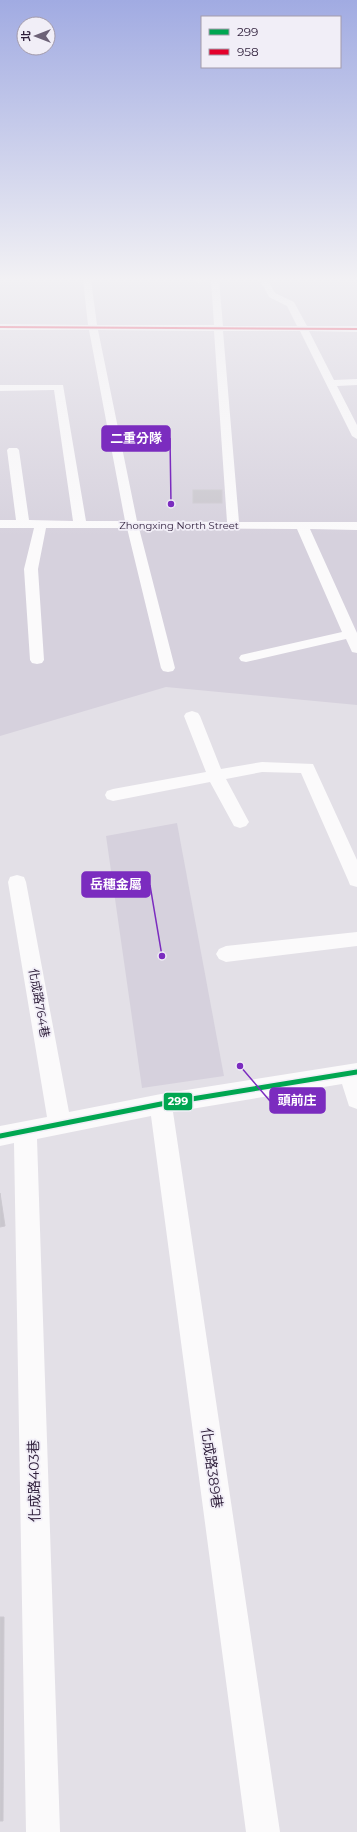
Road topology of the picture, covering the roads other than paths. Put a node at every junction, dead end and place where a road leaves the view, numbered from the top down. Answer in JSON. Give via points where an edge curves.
{"nodes":[{"id":1,"x":100,"y":365,"type":"edge"},
{"id":2,"x":220,"y":365,"type":"edge"},
{"id":3,"x":322,"y":365,"type":"edge"},
{"id":4,"x":357,"y":382,"type":"edge"},
{"id":5,"x":330,"y":383,"type":"junction"},
{"id":6,"x":0,"y":388,"type":"edge"},
{"id":7,"x":352,"y":415,"type":"edge"},
{"id":8,"x":357,"y":436,"type":"edge"},
{"id":9,"x":13,"y":450,"type":"dead end"},
{"id":10,"x":0,"y":524,"type":"edge"},
{"id":11,"x":23,"y":524,"type":"junction"},
{"id":12,"x":41,"y":524,"type":"junction"},
{"id":13,"x":80,"y":524,"type":"junction"},
{"id":14,"x":132,"y":525,"type":"junction"},
{"id":15,"x":233,"y":525,"type":"junction"},
{"id":16,"x":302,"y":526,"type":"junction"},
{"id":17,"x":357,"y":526,"type":"edge"},
{"id":18,"x":350,"y":634,"type":"junction"},
{"id":19,"x":357,"y":649,"type":"edge"},
{"id":20,"x":246,"y":658,"type":"dead end"},
{"id":21,"x":37,"y":660,"type":"dead end"},
{"id":22,"x":168,"y":668,"type":"dead end"},
{"id":23,"x":192,"y":716,"type":"dead end"},
{"id":24,"x":215,"y":775,"type":"junction"},
{"id":25,"x":113,"y":795,"type":"dead end"},
{"id":26,"x":240,"y":822,"type":"dead end"},
{"id":27,"x":357,"y":880,"type":"edge"},
{"id":28,"x":17,"y":882,"type":"dead end"},
{"id":29,"x":357,"y":939,"type":"edge"},
{"id":30,"x":226,"y":954,"type":"dead end"},
{"id":31,"x":353,"y":1073,"type":"edge"},
{"id":32,"x":357,"y":1099,"type":"edge"},
{"id":33,"x":161,"y":1104,"type":"junction"},
{"id":34,"x":60,"y":1124,"type":"junction"},
{"id":35,"x":13,"y":1134,"type":"edge"},
{"id":36,"x":43,"y":1832,"type":"edge"},
{"id":37,"x":263,"y":1832,"type":"edge"}],
"edges":[{"from":1,"to":14,"type":"street"},
{"from":2,"to":15,"type":"street"},
{"from":3,"to":5,"type":"street"},
{"from":4,"to":5,"type":"street"},
{"from":5,"to":7,"type":"street"},
{"from":6,"to":13,"type":"street","via":[[59,387]]},
{"from":7,"to":8,"type":"street"},
{"from":9,"to":11,"type":"street"},
{"from":10,"to":11,"type":"street","name":"Zhongxing North Street"},
{"from":11,"to":12,"type":"street","name":"Zhongxing North Street"},
{"from":12,"to":13,"type":"street","name":"Zhongxing North Street"},
{"from":12,"to":21,"type":"street","via":[[31,569]]},
{"from":13,"to":14,"type":"street","name":"Zhongxing North Street"},
{"from":14,"to":15,"type":"street","name":"Zhongxing North Street"},
{"from":14,"to":22,"type":"street"},
{"from":15,"to":16,"type":"street","name":"Zhongxing North Street"},
{"from":16,"to":17,"type":"street","name":"Zhongxing North Street"},
{"from":16,"to":18,"type":"street"},
{"from":18,"to":19,"type":"street"},
{"from":18,"to":20,"type":"street"},
{"from":23,"to":24,"type":"street"},
{"from":24,"to":25,"type":"street"},
{"from":24,"to":26,"type":"street"},
{"from":24,"to":27,"type":"street","via":[[262,767],[307,768]]},
{"from":28,"to":34,"type":"street","name":"化成路764巷"},
{"from":29,"to":30,"type":"street"},
{"from":31,"to":32,"type":"street"},
{"from":31,"to":33,"type":"street"},
{"from":33,"to":34,"type":"street"},
{"from":33,"to":37,"type":"street","name":"化成路389巷"},
{"from":34,"to":35,"type":"street"},
{"from":35,"to":36,"type":"street","name":"化成路403巷"}]}
